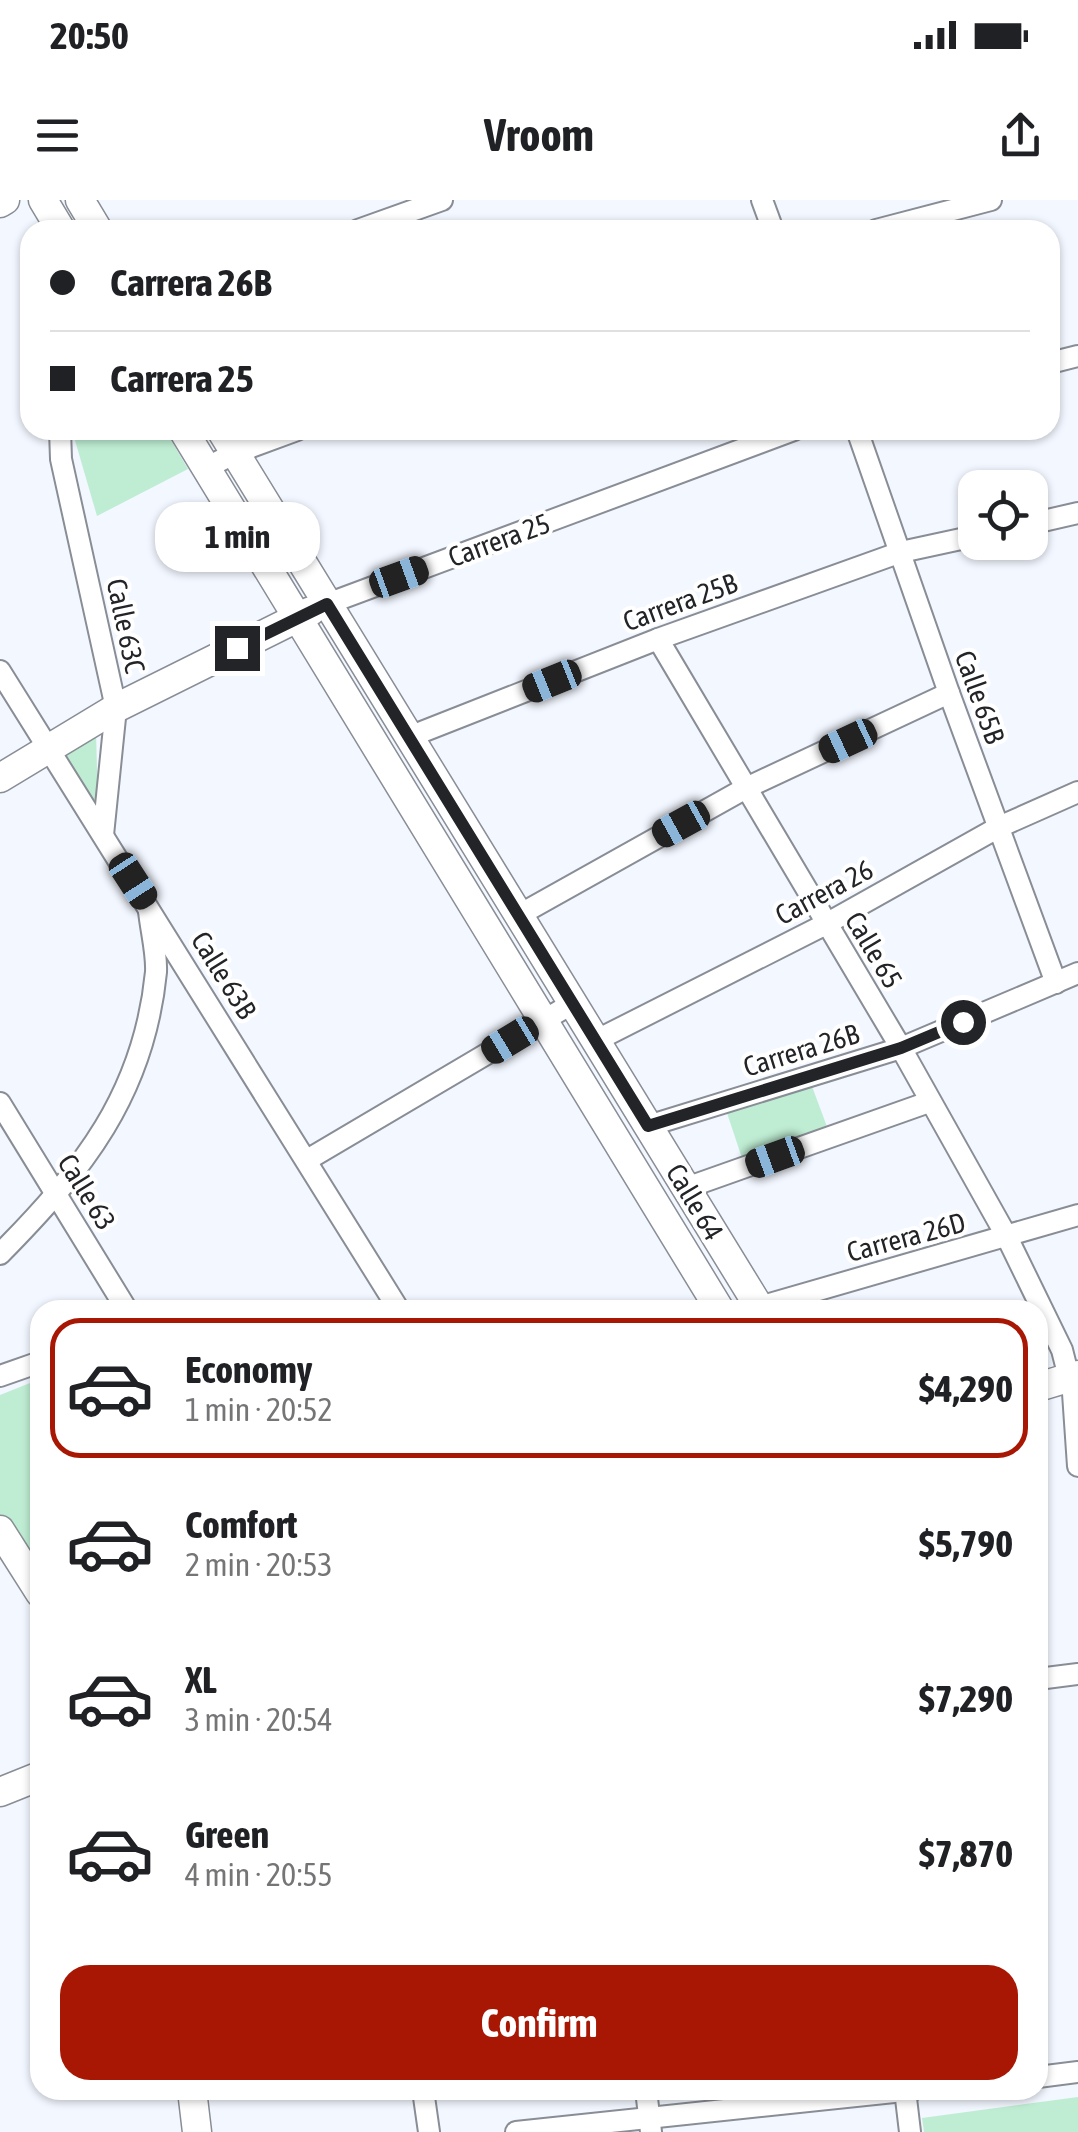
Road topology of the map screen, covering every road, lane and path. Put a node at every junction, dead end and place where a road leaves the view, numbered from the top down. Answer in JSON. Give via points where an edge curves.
{"nodes":[{"id":1,"x":442,"y":200,"type":"edge"},
{"id":2,"x":991,"y":200,"type":"edge"},
{"id":3,"x":386,"y":220,"type":"edge"},
{"id":4,"x":914,"y":220,"type":"edge"},
{"id":5,"x":60,"y":440,"type":"edge"},
{"id":6,"x":189,"y":440,"type":"edge"},
{"id":7,"x":767,"y":440,"type":"edge"},
{"id":8,"x":861,"y":440,"type":"edge"},
{"id":9,"x":228,"y":441,"type":"edge"},
{"id":10,"x":206,"y":468,"type":"junction"},
{"id":11,"x":1078,"y":513,"type":"edge"},
{"id":12,"x":1048,"y":520,"type":"edge"},
{"id":13,"x":958,"y":540,"type":"edge"},
{"id":14,"x":900,"y":552,"type":"junction"},
{"id":15,"x":327,"y":604,"type":"junction"},
{"id":16,"x":298,"y":618,"type":"junction"},
{"id":17,"x":658,"y":638,"type":"junction"},
{"id":18,"x":0,"y":671,"type":"edge"},
{"id":19,"x":949,"y":693,"type":"junction"},
{"id":20,"x":116,"y":708,"type":"junction"},
{"id":21,"x":409,"y":737,"type":"junction"},
{"id":22,"x":49,"y":749,"type":"junction"},
{"id":23,"x":0,"y":778,"type":"edge"},
{"id":24,"x":437,"y":782,"type":"junction"},
{"id":25,"x":746,"y":788,"type":"junction"},
{"id":26,"x":1078,"y":792,"type":"edge"},
{"id":27,"x":408,"y":798,"type":"junction"},
{"id":28,"x":999,"y":827,"type":"junction"},
{"id":29,"x":103,"y":835,"type":"junction"},
{"id":30,"x":148,"y":904,"type":"junction"},
{"id":31,"x":518,"y":915,"type":"junction"},
{"id":32,"x":826,"y":924,"type":"junction"},
{"id":33,"x":1078,"y":973,"type":"edge"},
{"id":34,"x":1056,"y":982,"type":"junction"},
{"id":35,"x":572,"y":1003,"type":"junction"},
{"id":36,"x":544,"y":1020,"type":"junction"},
{"id":37,"x":595,"y":1040,"type":"junction"},
{"id":38,"x":901,"y":1048,"type":"junction"},
{"id":39,"x":930,"y":1102,"type":"junction"},
{"id":40,"x":0,"y":1103,"type":"edge"},
{"id":41,"x":648,"y":1126,"type":"junction"},
{"id":42,"x":307,"y":1160,"type":"junction"},
{"id":43,"x":686,"y":1188,"type":"junction"},
{"id":44,"x":56,"y":1197,"type":"junction"},
{"id":45,"x":1078,"y":1215,"type":"edge"},
{"id":46,"x":1007,"y":1237,"type":"junction"},
{"id":47,"x":0,"y":1254,"type":"edge"},
{"id":48,"x":121,"y":1300,"type":"edge"},
{"id":49,"x":393,"y":1300,"type":"edge"},
{"id":50,"x":714,"y":1300,"type":"edge"},
{"id":51,"x":751,"y":1300,"type":"edge"},
{"id":52,"x":784,"y":1300,"type":"edge"},
{"id":53,"x":1038,"y":1300,"type":"edge"},
{"id":54,"x":1048,"y":1321,"type":"edge"},
{"id":55,"x":30,"y":1366,"type":"edge"},
{"id":56,"x":0,"y":1376,"type":"edge"},
{"id":57,"x":1074,"y":1376,"type":"edge"},
{"id":58,"x":1048,"y":1384,"type":"edge"},
{"id":59,"x":1078,"y":1466,"type":"edge"},
{"id":60,"x":0,"y":1530,"type":"edge"},
{"id":61,"x":30,"y":1577,"type":"edge"},
{"id":62,"x":1078,"y":1674,"type":"edge"},
{"id":63,"x":1048,"y":1678,"type":"edge"},
{"id":64,"x":30,"y":1780,"type":"edge"},
{"id":65,"x":0,"y":1792,"type":"edge"},
{"id":66,"x":1078,"y":2072,"type":"edge"},
{"id":67,"x":1048,"y":2076,"type":"edge"},
{"id":68,"x":193,"y":2100,"type":"edge"},
{"id":69,"x":424,"y":2100,"type":"edge"},
{"id":70,"x":647,"y":2100,"type":"edge"},
{"id":71,"x":834,"y":2100,"type":"edge"},
{"id":72,"x":908,"y":2100,"type":"edge"},
{"id":73,"x":650,"y":2125,"type":"edge"},
{"id":74,"x":197,"y":2132,"type":"edge"},
{"id":75,"x":429,"y":2132,"type":"edge"},
{"id":76,"x":516,"y":2132,"type":"edge"},
{"id":77,"x":910,"y":2132,"type":"edge"}],
"edges":[{"from":1,"to":3,"type":"street"},
{"from":2,"to":4,"type":"street"},
{"from":5,"to":20,"type":"street","name":"Calle 63C"},
{"from":6,"to":10,"type":"street","name":"Calle 64"},
{"from":7,"to":15,"type":"street","name":"Carrera 25"},
{"from":8,"to":14,"type":"street","name":"Calle 65B"},
{"from":9,"to":10,"type":"street"},
{"from":9,"to":15,"type":"street","name":"Calle 64"},
{"from":10,"to":16,"type":"street","name":"Calle 64"},
{"from":11,"to":12,"type":"street"},
{"from":13,"to":14,"type":"street","name":"Carrera 25B"},
{"from":14,"to":17,"type":"street","name":"Carrera 25B"},
{"from":14,"to":19,"type":"street","name":"Calle 65B"},
{"from":15,"to":16,"type":"street","name":"Carrera 25"},
{"from":15,"to":21,"type":"street","name":"Calle 64"},
{"from":16,"to":20,"type":"street","name":"Carrera 25"},
{"from":16,"to":27,"type":"street","name":"Calle 64"},
{"from":17,"to":21,"type":"street","name":"Carrera 25B"},
{"from":17,"to":25,"type":"street","name":"Calle 65"},
{"from":18,"to":22,"type":"street","name":"Calle 63B"},
{"from":19,"to":25,"type":"street"},
{"from":19,"to":28,"type":"street","name":"Calle 65B"},
{"from":20,"to":22,"type":"street","name":"Carrera 25"},
{"from":20,"to":29,"type":"street","name":"Calle 63C"},
{"from":21,"to":24,"type":"street","name":"Calle 64"},
{"from":22,"to":23,"type":"street","name":"Carrera 25"},
{"from":22,"to":29,"type":"street","name":"Calle 63B"},
{"from":24,"to":27,"type":"street"},
{"from":24,"to":31,"type":"street","name":"Calle 64"},
{"from":25,"to":31,"type":"street"},
{"from":25,"to":32,"type":"street","name":"Calle 65"},
{"from":26,"to":28,"type":"street","name":"Carrera 26"},
{"from":27,"to":36,"type":"street","name":"Calle 64"},
{"from":28,"to":32,"type":"street","name":"Carrera 26"},
{"from":28,"to":34,"type":"street","name":"Calle 65B"},
{"from":29,"to":30,"type":"street","name":"Calle 63B"},
{"from":30,"to":42,"type":"street","name":"Calle 63B"},
{"from":30,"to":44,"type":"street","via":[[156,968],[144,1037],[117,1111]]},
{"from":31,"to":35,"type":"street","name":"Calle 64"},
{"from":32,"to":37,"type":"street","name":"Carrera 26"},
{"from":32,"to":38,"type":"street","name":"Calle 65"},
{"from":33,"to":34,"type":"street","name":"Carrera 26B"},
{"from":34,"to":38,"type":"street","name":"Carrera 26B"},
{"from":35,"to":36,"type":"street"},
{"from":35,"to":37,"type":"street","name":"Calle 64"},
{"from":36,"to":42,"type":"street"},
{"from":36,"to":50,"type":"street","name":"Calle 64"},
{"from":37,"to":41,"type":"street","name":"Calle 64"},
{"from":38,"to":39,"type":"street","name":"Calle 65"},
{"from":38,"to":41,"type":"street","name":"Carrera 26B"},
{"from":39,"to":43,"type":"street"},
{"from":39,"to":46,"type":"street","name":"Calle 65"},
{"from":40,"to":44,"type":"street","name":"Calle 63"},
{"from":41,"to":43,"type":"street","name":"Calle 64"},
{"from":42,"to":49,"type":"street","name":"Calle 63B"},
{"from":43,"to":51,"type":"street","name":"Calle 64"},
{"from":44,"to":47,"type":"street"},
{"from":44,"to":48,"type":"street","name":"Calle 63"},
{"from":45,"to":46,"type":"street","name":"Carrera 26D"},
{"from":46,"to":52,"type":"street","name":"Carrera 26D"},
{"from":46,"to":53,"type":"street","name":"Calle 65"},
{"from":54,"to":57,"type":"street","name":"Calle 65"},
{"from":55,"to":56,"type":"street"},
{"from":57,"to":58,"type":"street"},
{"from":57,"to":59,"type":"street","name":"Calle 65"},
{"from":60,"to":61,"type":"street"},
{"from":62,"to":63,"type":"street"},
{"from":64,"to":65,"type":"street"},
{"from":66,"to":67,"type":"street"},
{"from":68,"to":74,"type":"street"},
{"from":69,"to":75,"type":"street"},
{"from":70,"to":73,"type":"street"},
{"from":71,"to":73,"type":"street"},
{"from":72,"to":77,"type":"street"},
{"from":73,"to":76,"type":"street"}]}
